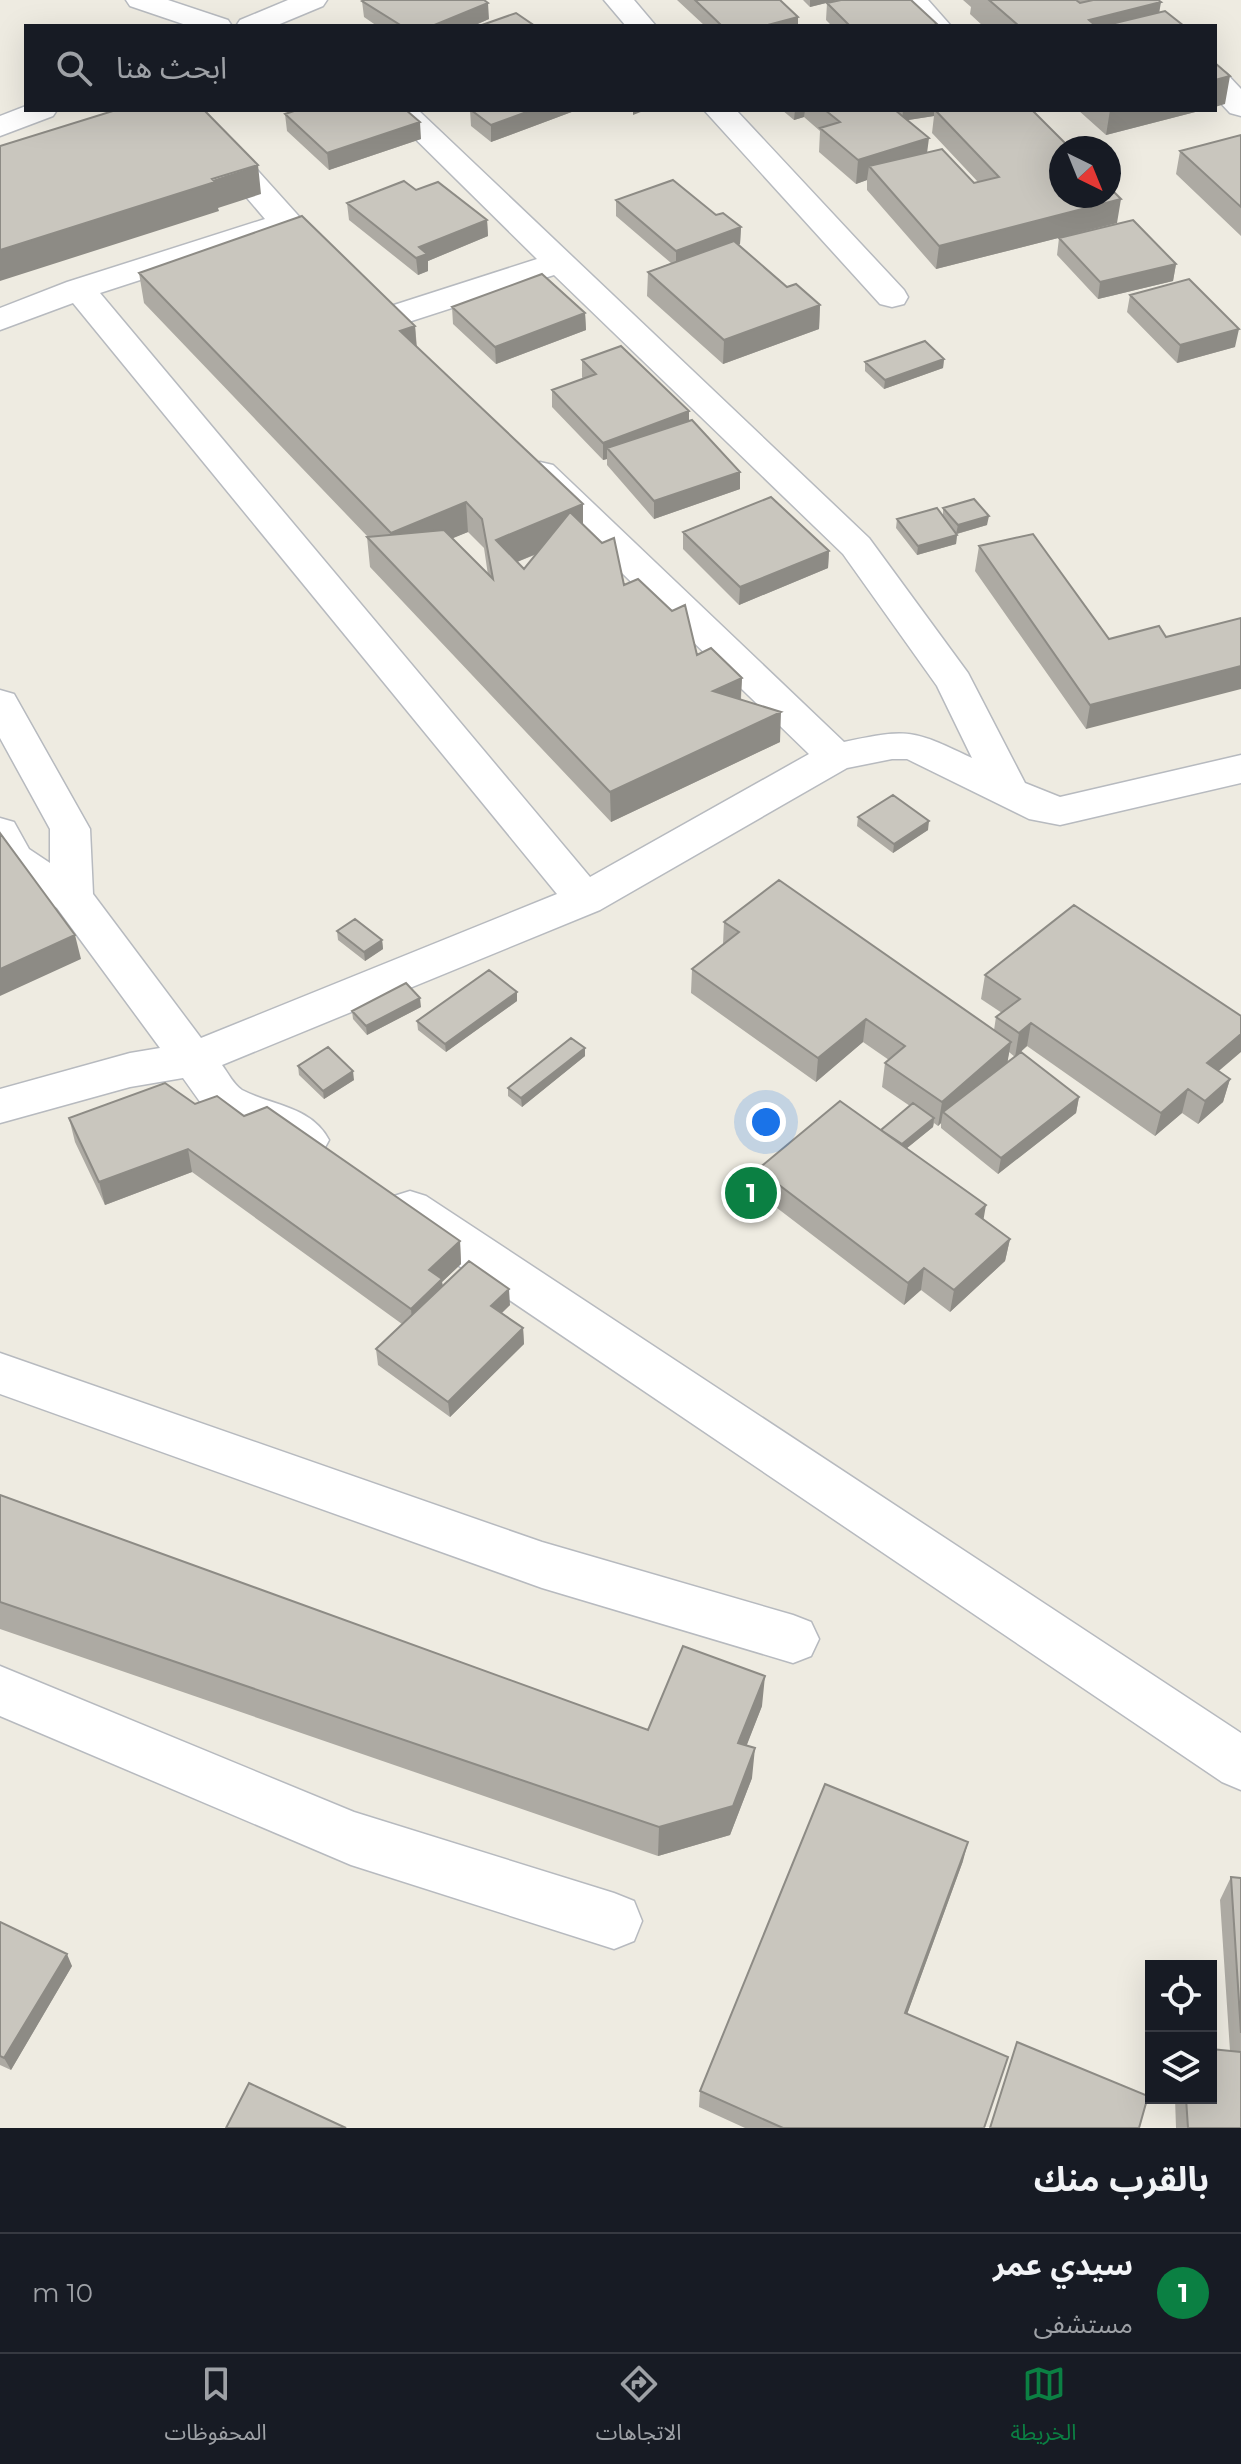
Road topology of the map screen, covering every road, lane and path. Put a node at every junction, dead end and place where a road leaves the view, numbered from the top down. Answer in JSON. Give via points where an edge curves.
{"nodes":[{"id":1,"x":140,"y":0,"type":"edge"},
{"id":2,"x":618,"y":0,"type":"edge"},
{"id":3,"x":912,"y":0,"type":"edge"},
{"id":4,"x":307,"y":11,"type":"edge"},
{"id":5,"x":212,"y":24,"type":"edge"},
{"id":6,"x":258,"y":24,"type":"edge"},
{"id":7,"x":640,"y":24,"type":"edge"},
{"id":8,"x":935,"y":24,"type":"edge"},
{"id":9,"x":1217,"y":81,"type":"edge"},
{"id":10,"x":1241,"y":107,"type":"edge"},
{"id":11,"x":37,"y":112,"type":"edge"},
{"id":12,"x":189,"y":112,"type":"edge"},
{"id":13,"x":403,"y":112,"type":"edge"},
{"id":14,"x":721,"y":112,"type":"edge"},
{"id":15,"x":0,"y":127,"type":"edge"},
{"id":16,"x":285,"y":223,"type":"junction"},
{"id":17,"x":560,"y":262,"type":"junction"},
{"id":18,"x":79,"y":289,"type":"junction"},
{"id":19,"x":892,"y":297,"type":"dead end"},
{"id":20,"x":0,"y":320,"type":"edge"},
{"id":21,"x":517,"y":451,"type":"edge"},
{"id":22,"x":0,"y":703,"type":"edge"},
{"id":23,"x":836,"y":757,"type":"junction"},
{"id":24,"x":1241,"y":769,"type":"edge"},
{"id":25,"x":1010,"y":794,"type":"junction"},
{"id":26,"x":0,"y":832,"type":"edge"},
{"id":27,"x":72,"y":897,"type":"junction"},
{"id":28,"x":585,"y":899,"type":"junction"},
{"id":29,"x":191,"y":1060,"type":"junction"},
{"id":30,"x":0,"y":1106,"type":"edge"},
{"id":31,"x":0,"y":1373,"type":"edge"},
{"id":32,"x":793,"y":1639,"type":"dead end"},
{"id":33,"x":0,"y":1691,"type":"edge"},
{"id":34,"x":1241,"y":1764,"type":"edge"},
{"id":35,"x":614,"y":1921,"type":"dead end"}],
"edges":[{"from":1,"to":5,"type":"street"},
{"from":2,"to":7,"type":"street"},
{"from":3,"to":8,"type":"street"},
{"from":4,"to":6,"type":"street"},
{"from":9,"to":10,"type":"street"},
{"from":11,"to":15,"type":"street"},
{"from":12,"to":16,"type":"street"},
{"from":13,"to":17,"type":"street"},
{"from":14,"to":19,"type":"street"},
{"from":16,"to":17,"type":"street","via":[[373,312]]},
{"from":16,"to":18,"type":"street"},
{"from":17,"to":25,"type":"street","via":[[856,546],[954,682]]},
{"from":18,"to":20,"type":"street"},
{"from":18,"to":28,"type":"street"},
{"from":21,"to":23,"type":"street"},
{"from":22,"to":27,"type":"street","via":[[70,829]]},
{"from":23,"to":25,"type":"street","via":[[913,746]]},
{"from":23,"to":28,"type":"street"},
{"from":24,"to":25,"type":"street","via":[[1060,811]]},
{"from":26,"to":27,"type":"street","via":[[14,859]]},
{"from":27,"to":29,"type":"street"},
{"from":28,"to":29,"type":"street"},
{"from":29,"to":30,"type":"street","via":[[130,1070]]},
{"from":29,"to":34,"type":"street","via":[[224,1101],[275,1119]]},
{"from":31,"to":32,"type":"street","via":[[542,1565]]},
{"from":33,"to":35,"type":"street","via":[[351,1838]]}]}
